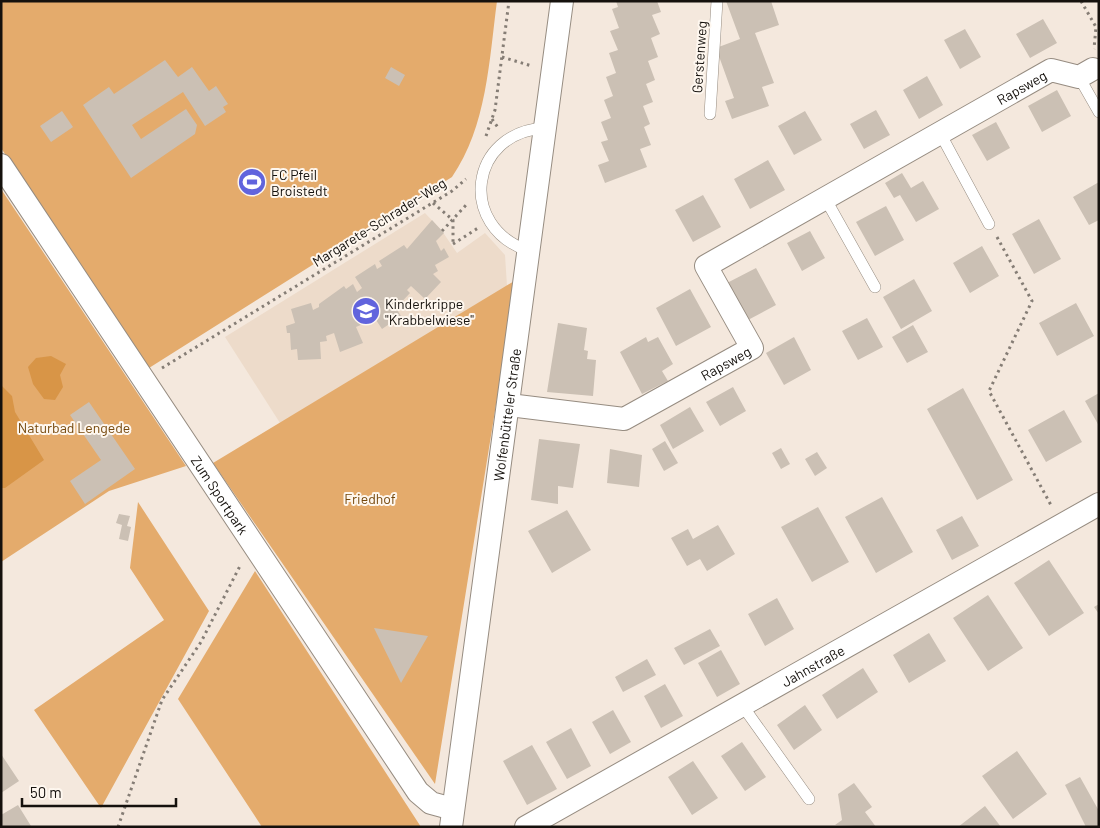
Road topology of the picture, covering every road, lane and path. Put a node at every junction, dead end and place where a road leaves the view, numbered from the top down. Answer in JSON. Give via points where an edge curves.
{"nodes":[{"id":1,"x":509,"y":1,"type":"edge"},
{"id":2,"x":562,"y":1,"type":"edge"},
{"id":3,"x":717,"y":1,"type":"edge"},
{"id":4,"x":1081,"y":1,"type":"edge"},
{"id":5,"x":502,"y":56,"type":"junction"},
{"id":6,"x":540,"y":68,"type":"dead end"},
{"id":7,"x":1086,"y":73,"type":"junction"},
{"id":8,"x":1099,"y":112,"type":"edge"},
{"id":9,"x":710,"y":114,"type":"dead end"},
{"id":10,"x":545,"y":128,"type":"junction"},
{"id":11,"x":940,"y":133,"type":"junction"},
{"id":12,"x":486,"y":137,"type":"dead end"},
{"id":13,"x":1,"y":165,"type":"edge"},
{"id":14,"x":474,"y":173,"type":"dead end"},
{"id":15,"x":481,"y":189,"type":"junction"},
{"id":16,"x":825,"y":198,"type":"junction"},
{"id":17,"x":433,"y":203,"type":"junction"},
{"id":18,"x":453,"y":220,"type":"junction"},
{"id":19,"x":990,"y":224,"type":"joint"},
{"id":20,"x":442,"y":231,"type":"dead end"},
{"id":21,"x":453,"y":244,"type":"dead end"},
{"id":22,"x":529,"y":251,"type":"junction"},
{"id":23,"x":875,"y":287,"type":"dead end"},
{"id":24,"x":143,"y":378,"type":"junction"},
{"id":25,"x":509,"y":405,"type":"junction"},
{"id":26,"x":1099,"y":504,"type":"edge"},
{"id":27,"x":1062,"y":525,"type":"junction"},
{"id":28,"x":252,"y":542,"type":"junction"},
{"id":29,"x":742,"y":705,"type":"junction"},
{"id":30,"x":810,"y":799,"type":"dead end"},
{"id":31,"x":452,"y":818,"type":"edge"},
{"id":32,"x":118,"y":827,"type":"edge"},
{"id":33,"x":526,"y":827,"type":"edge"}],
"edges":[{"from":1,"to":5,"type":"path"},
{"from":2,"to":10,"type":"street","name":"Wolfenbütteler Straße"},
{"from":3,"to":9,"type":"lane","name":"Gerstenweg"},
{"from":4,"to":7,"type":"path","via":[[1096,27]]},
{"from":5,"to":6,"type":"path"},
{"from":5,"to":12,"type":"path","via":[[495,110]]},
{"from":7,"to":8,"type":"lane"},
{"from":7,"to":11,"type":"street","name":"Rapsweg","via":[[1051,70]]},
{"from":10,"to":15,"type":"lane","via":[[520,132],[499,146],[485,167]]},
{"from":10,"to":22,"type":"street","name":"Wolfenbütteler Straße"},
{"from":11,"to":16,"type":"street","name":"Rapsweg"},
{"from":11,"to":19,"type":"lane"},
{"from":13,"to":24,"type":"street","name":"Zum Sportpark"},
{"from":14,"to":17,"type":"path","name":"Margarete-Schrader-Weg"},
{"from":15,"to":18,"type":"path"},
{"from":15,"to":22,"type":"lane","via":[[482,206],[495,230],[516,246]]},
{"from":16,"to":23,"type":"lane"},
{"from":16,"to":25,"type":"street","name":"Rapsweg","via":[[706,266],[752,348],[624,419]]},
{"from":17,"to":18,"type":"path"},
{"from":17,"to":24,"type":"path","name":"Margarete-Schrader-Weg"},
{"from":18,"to":20,"type":"path"},
{"from":18,"to":21,"type":"path"},
{"from":19,"to":27,"type":"path","via":[[1032,300],[989,391]]},
{"from":22,"to":25,"type":"street","name":"Wolfenbütteler Straße"},
{"from":24,"to":28,"type":"street","name":"Zum Sportpark"},
{"from":25,"to":31,"type":"street","name":"Wolfenbütteler Straße"},
{"from":26,"to":27,"type":"street","name":"Jahnstraße"},
{"from":27,"to":29,"type":"street","name":"Jahnstraße"},
{"from":28,"to":31,"type":"street","name":"Zum Sportpark","via":[[418,792]]},
{"from":28,"to":32,"type":"path","via":[[201,642],[162,700]]},
{"from":29,"to":30,"type":"lane"},
{"from":29,"to":33,"type":"street","name":"Jahnstraße"}]}
